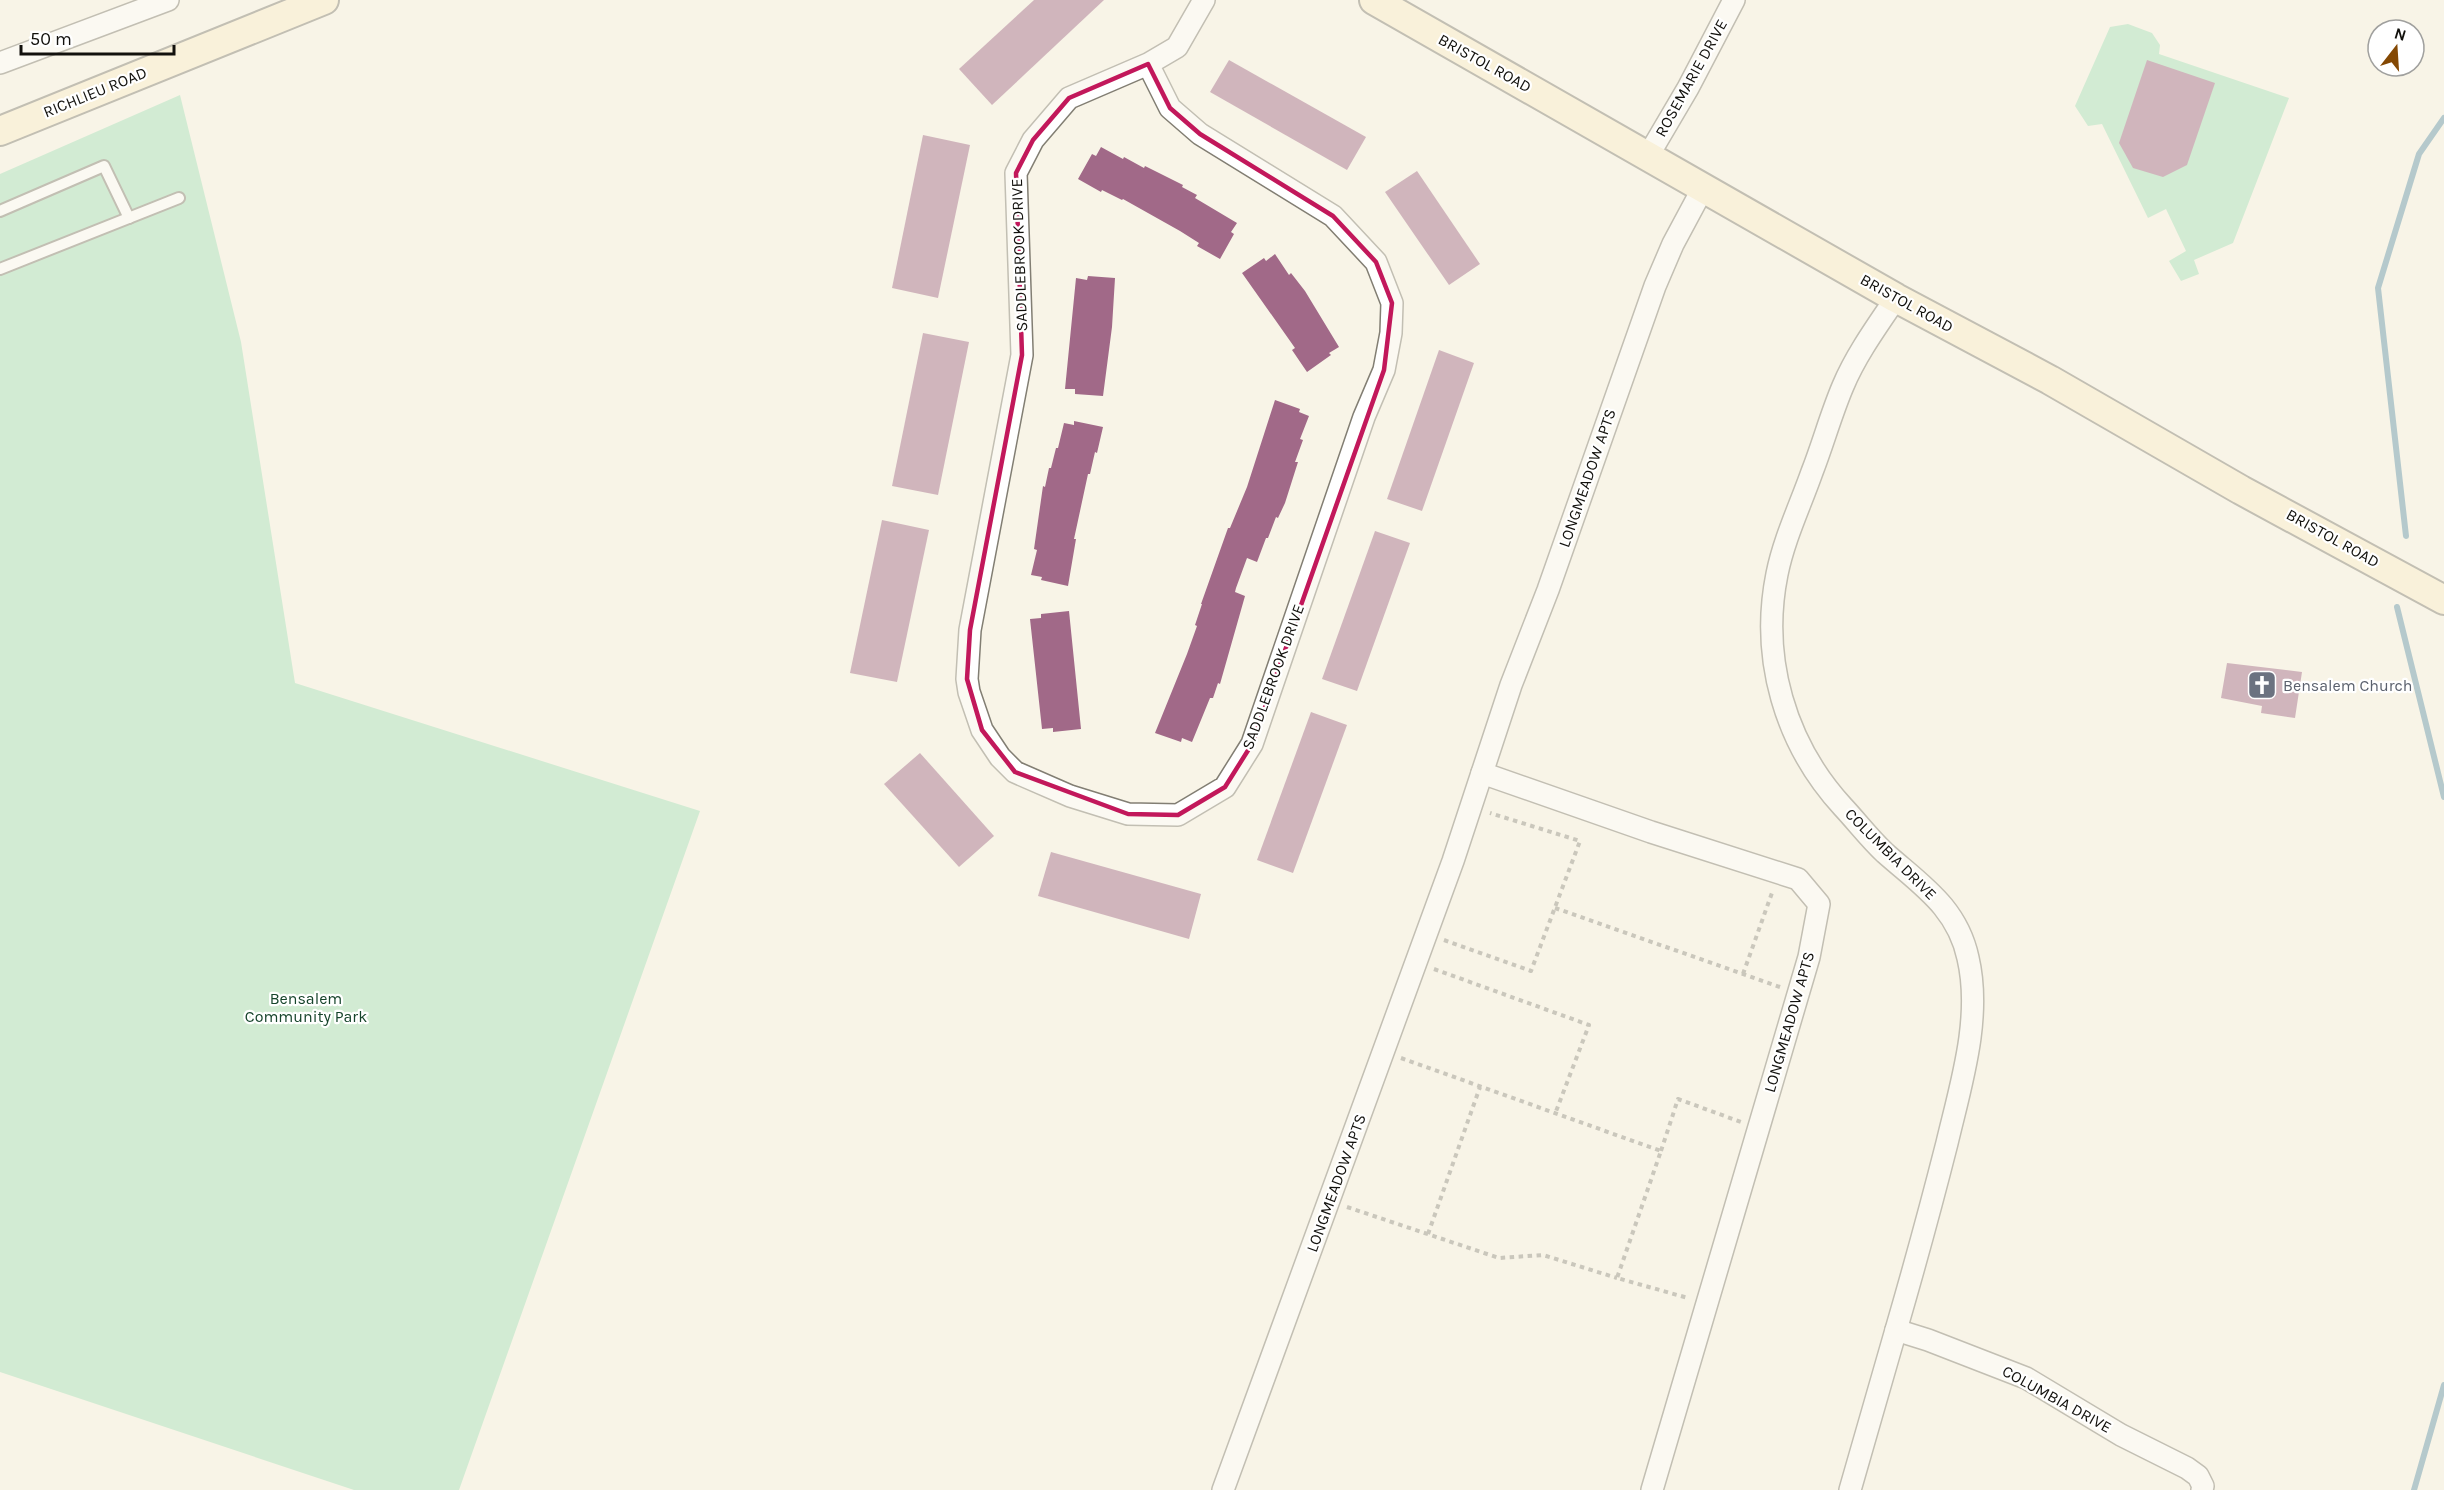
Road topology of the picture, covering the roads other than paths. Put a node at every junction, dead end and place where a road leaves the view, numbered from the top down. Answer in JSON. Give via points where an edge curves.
{"nodes":[{"id":1,"x":168,"y":0,"type":"edge"},
{"id":2,"x":324,"y":0,"type":"edge"},
{"id":3,"x":1204,"y":0,"type":"edge"},
{"id":4,"x":1374,"y":0,"type":"edge"},
{"id":5,"x":1734,"y":0,"type":"edge"},
{"id":6,"x":0,"y":63,"type":"edge"},
{"id":7,"x":1148,"y":64,"type":"junction"},
{"id":8,"x":0,"y":131,"type":"edge"},
{"id":9,"x":1648,"y":156,"type":"junction"},
{"id":10,"x":1703,"y":188,"type":"junction"},
{"id":11,"x":179,"y":198,"type":"dead end"},
{"id":12,"x":0,"y":211,"type":"edge"},
{"id":13,"x":129,"y":218,"type":"junction"},
{"id":14,"x":0,"y":269,"type":"edge"},
{"id":15,"x":1896,"y":298,"type":"junction"},
{"id":16,"x":2444,"y":600,"type":"edge"},
{"id":17,"x":1482,"y":773,"type":"junction"},
{"id":18,"x":1896,"y":1330,"type":"junction"},
{"id":19,"x":1223,"y":1490,"type":"edge"},
{"id":20,"x":1652,"y":1490,"type":"edge"},
{"id":21,"x":1850,"y":1490,"type":"edge"},
{"id":22,"x":2202,"y":1490,"type":"edge"}],
"edges":[{"from":1,"to":6,"type":"street"},
{"from":2,"to":8,"type":"main road","name":"RICHLIEU ROAD"},
{"from":3,"to":7,"type":"street","name":"SADDLEBROOK DRIVE","via":[[1177,47]]},
{"from":4,"to":9,"type":"main road","name":"BRISTOL ROAD"},
{"from":5,"to":9,"type":"street","name":"ROSEMARIE DRIVE"},
{"from":7,"to":7,"type":"street","name":"SADDLEBROOK DRIVE","via":[[1069,98],[1033,140],[1016,172],[1022,355],[970,630],[967,679],[982,730],[1015,772],[1070,796],[1128,814],[1178,815],[1225,787],[1252,744],[1384,369],[1392,303],[1376,262],[1333,216],[1200,134],[1170,108]]},
{"from":9,"to":10,"type":"main road","name":"BRISTOL ROAD"},
{"from":10,"to":15,"type":"main road","name":"BRISTOL ROAD"},
{"from":10,"to":17,"type":"street","name":"LONGMEADOW APTS","via":[[1655,286]]},
{"from":11,"to":13,"type":"lane"},
{"from":12,"to":13,"type":"lane","via":[[104,166]]},
{"from":13,"to":14,"type":"lane"},
{"from":15,"to":16,"type":"main road","name":"BRISTOL ROAD"},
{"from":15,"to":18,"type":"street","name":"COLUMBIA DRIVE","via":[[1844,384],[1786,539],[1773,598],[1772,627],[1779,692],[1809,762],[1831,794],[1884,852],[1935,895],[1961,933],[1968,956],[1973,985],[1968,1046],[1927,1224]]},
{"from":17,"to":19,"type":"street","name":"LONGMEADOW APTS"},
{"from":17,"to":20,"type":"street","name":"LONGMEADOW APTS","via":[[1798,879],[1819,904],[1809,957]]},
{"from":18,"to":21,"type":"street","name":"COLUMBIA DRIVE"},
{"from":18,"to":22,"type":"street","name":"COLUMBIA DRIVE","via":[[2026,1378],[2121,1435],[2187,1468],[2198,1476]]}]}
